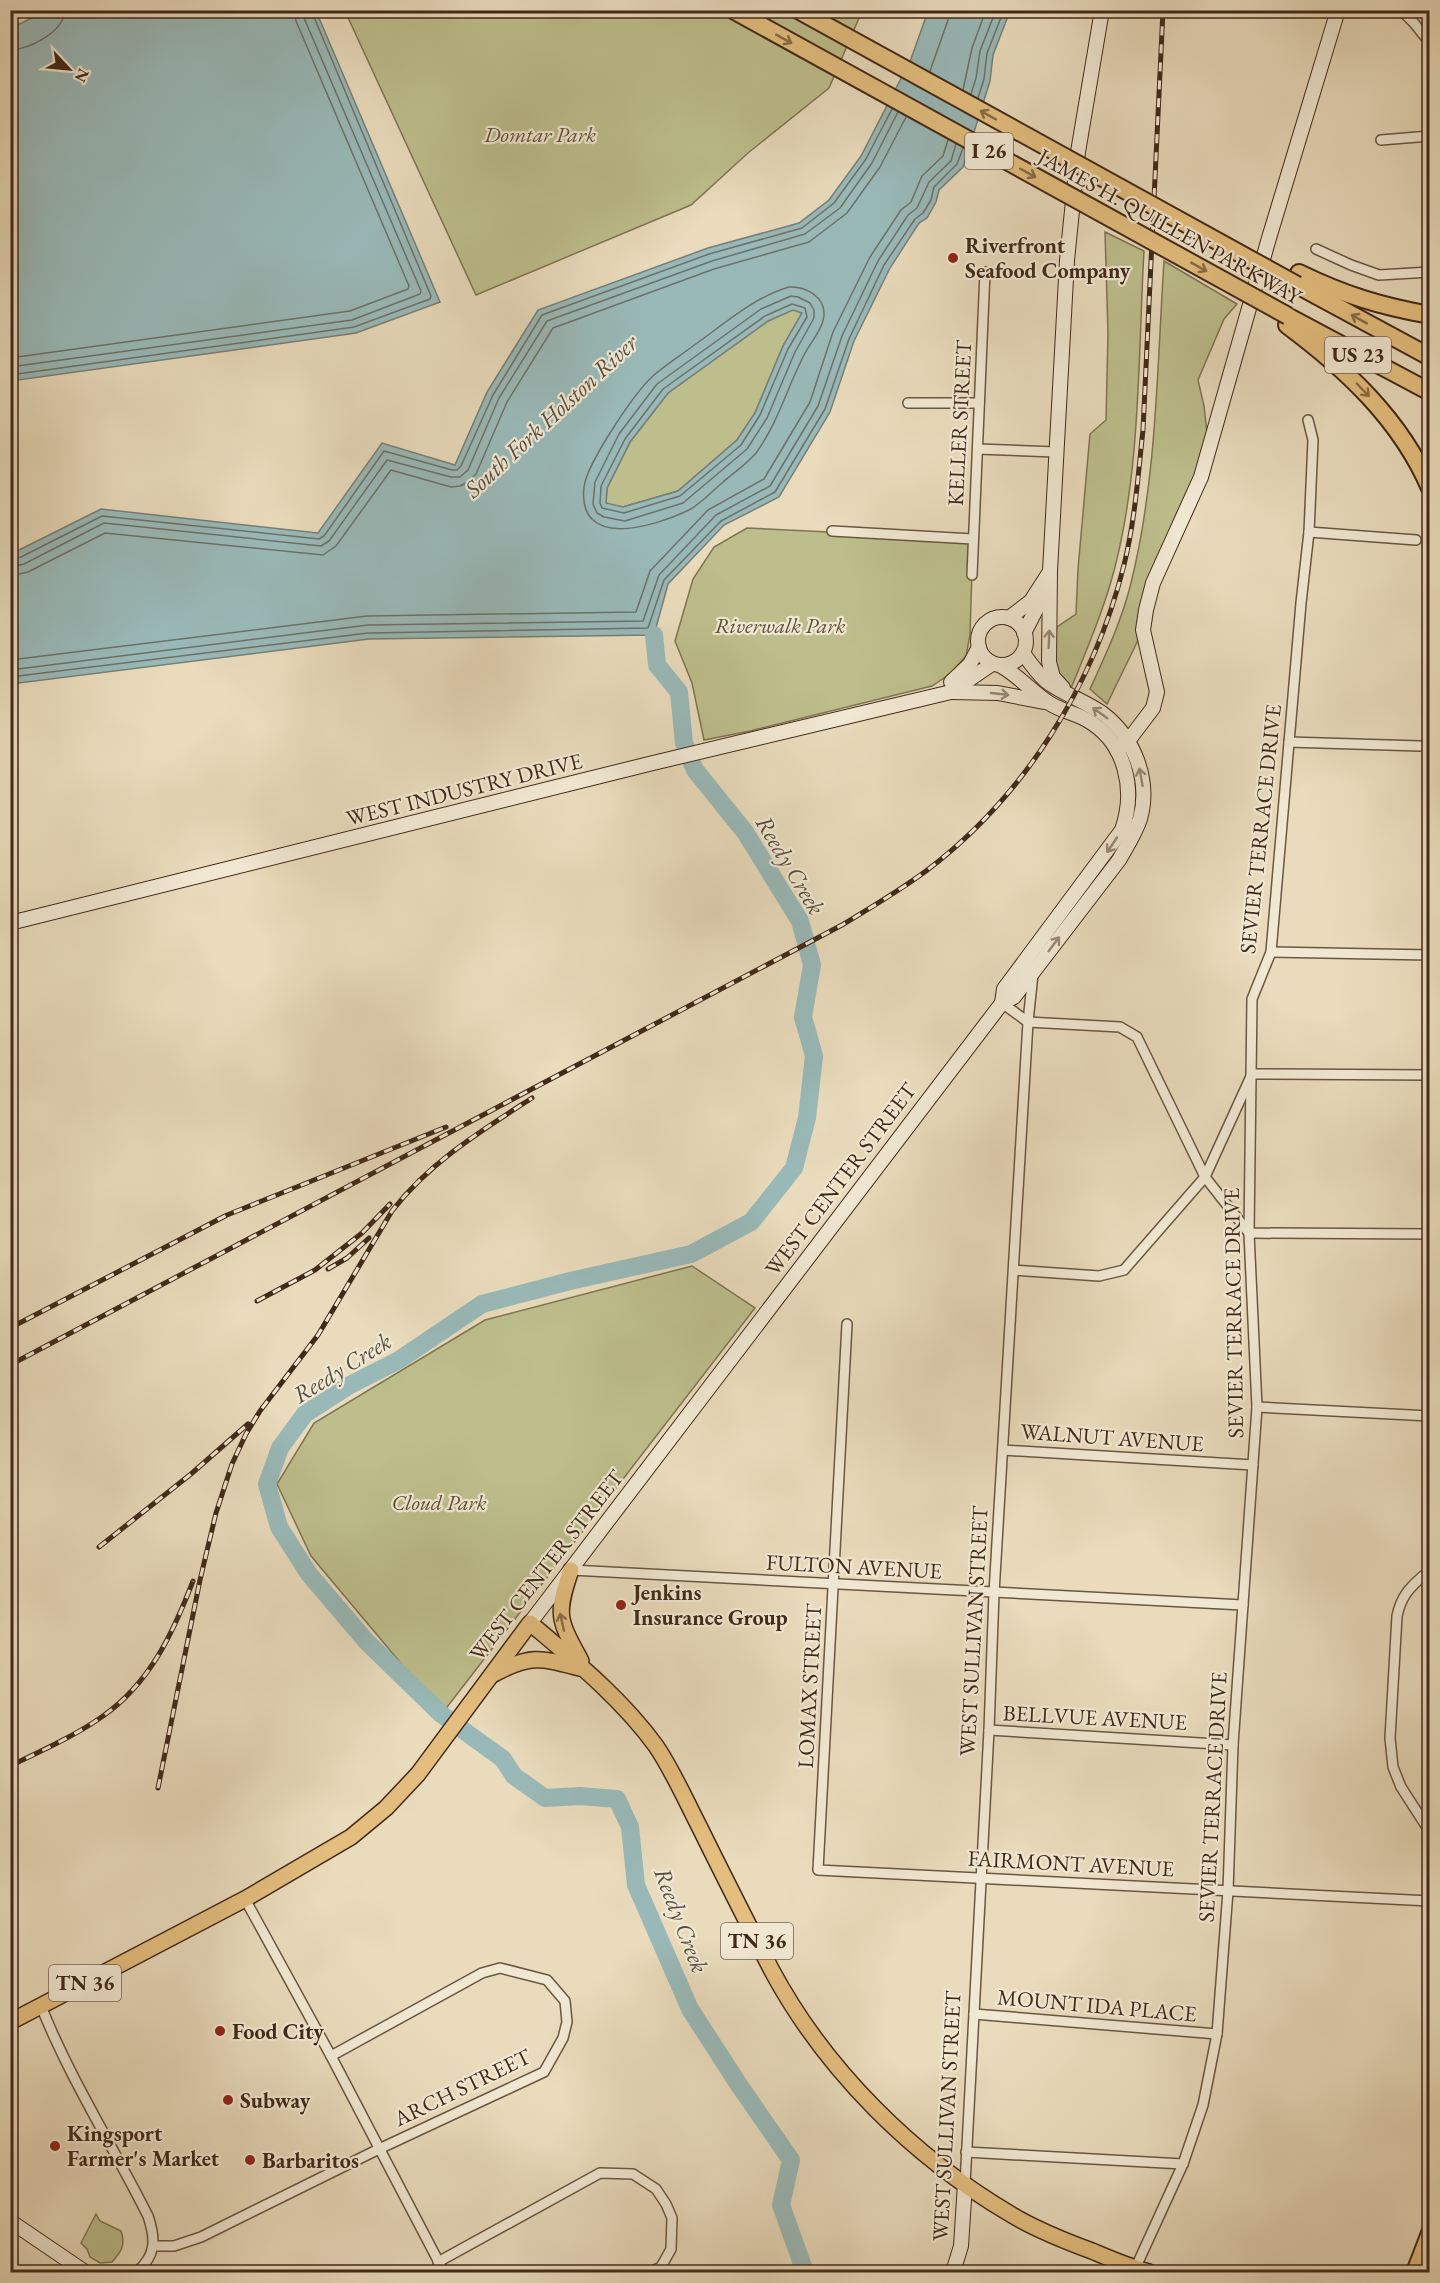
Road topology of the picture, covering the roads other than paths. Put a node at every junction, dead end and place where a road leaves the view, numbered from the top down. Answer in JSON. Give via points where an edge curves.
{"nodes":[{"id":1,"x":733,"y":10,"type":"edge"},
{"id":2,"x":798,"y":10,"type":"edge"},
{"id":3,"x":1102,"y":10,"type":"edge"},
{"id":4,"x":1338,"y":10,"type":"edge"},
{"id":5,"x":1401,"y":10,"type":"edge"},
{"id":6,"x":1430,"y":43,"type":"edge"},
{"id":7,"x":1430,"y":136,"type":"edge"},
{"id":8,"x":1381,"y":140,"type":"dead end"},
{"id":9,"x":1316,"y":249,"type":"dead end"},
{"id":10,"x":985,"y":272,"type":"dead end"},
{"id":11,"x":1430,"y":272,"type":"edge"},
{"id":12,"x":1298,"y":279,"type":"junction"},
{"id":13,"x":1245,"y":292,"type":"joint"},
{"id":14,"x":1430,"y":315,"type":"edge"},
{"id":15,"x":1287,"y":320,"type":"junction"},
{"id":16,"x":1430,"y":357,"type":"edge"},
{"id":17,"x":1430,"y":392,"type":"edge"},
{"id":18,"x":908,"y":403,"type":"dead end"},
{"id":19,"x":979,"y":403,"type":"junction"},
{"id":20,"x":1308,"y":420,"type":"dead end"},
{"id":21,"x":978,"y":449,"type":"junction"},
{"id":22,"x":1056,"y":452,"type":"junction"},
{"id":23,"x":1430,"y":488,"type":"edge"},
{"id":24,"x":832,"y":531,"type":"dead end"},
{"id":25,"x":1309,"y":532,"type":"junction"},
{"id":26,"x":973,"y":539,"type":"junction"},
{"id":27,"x":1416,"y":540,"type":"dead end"},
{"id":28,"x":972,"y":575,"type":"dead end"},
{"id":29,"x":1050,"y":576,"type":"junction"},
{"id":30,"x":1009,"y":618,"type":"junction"},
{"id":31,"x":1024,"y":633,"type":"junction"},
{"id":32,"x":979,"y":647,"type":"junction"},
{"id":33,"x":1023,"y":653,"type":"junction"},
{"id":34,"x":997,"y":665,"type":"junction"},
{"id":35,"x":951,"y":692,"type":"junction"},
{"id":36,"x":1067,"y":692,"type":"junction"},
{"id":37,"x":929,"y":698,"type":"junction"},
{"id":38,"x":1048,"y":703,"type":"junction"},
{"id":39,"x":1128,"y":741,"type":"junction"},
{"id":40,"x":1289,"y":742,"type":"junction"},
{"id":41,"x":1420,"y":746,"type":"dead end"},
{"id":42,"x":1117,"y":750,"type":"junction"},
{"id":43,"x":10,"y":923,"type":"edge"},
{"id":44,"x":1271,"y":952,"type":"junction"},
{"id":45,"x":1430,"y":955,"type":"edge"},
{"id":46,"x":1034,"y":971,"type":"junction"},
{"id":47,"x":1002,"y":1003,"type":"junction"},
{"id":48,"x":1028,"y":1022,"type":"junction"},
{"id":49,"x":1252,"y":1074,"type":"junction"},
{"id":50,"x":1430,"y":1075,"type":"edge"},
{"id":51,"x":1205,"y":1177,"type":"junction"},
{"id":52,"x":1249,"y":1233,"type":"junction"},
{"id":53,"x":1430,"y":1234,"type":"edge"},
{"id":54,"x":1014,"y":1270,"type":"junction"},
{"id":55,"x":847,"y":1324,"type":"dead end"},
{"id":56,"x":1257,"y":1407,"type":"junction"},
{"id":57,"x":1430,"y":1416,"type":"edge"},
{"id":58,"x":1003,"y":1450,"type":"junction"},
{"id":59,"x":1253,"y":1465,"type":"junction"},
{"id":60,"x":571,"y":1570,"type":"junction"},
{"id":61,"x":1430,"y":1576,"type":"edge"},
{"id":62,"x":834,"y":1583,"type":"junction"},
{"id":63,"x":994,"y":1593,"type":"junction"},
{"id":64,"x":1243,"y":1605,"type":"junction"},
{"id":65,"x":530,"y":1623,"type":"junction"},
{"id":66,"x":585,"y":1669,"type":"junction"},
{"id":67,"x":489,"y":1676,"type":"junction"},
{"id":68,"x":989,"y":1730,"type":"junction"},
{"id":69,"x":1233,"y":1745,"type":"junction"},
{"id":70,"x":1430,"y":1832,"type":"edge"},
{"id":71,"x":818,"y":1870,"type":"joint"},
{"id":72,"x":980,"y":1877,"type":"junction"},
{"id":73,"x":1228,"y":1891,"type":"junction"},
{"id":74,"x":245,"y":1899,"type":"junction"},
{"id":75,"x":1430,"y":1900,"type":"edge"},
{"id":76,"x":41,"y":2006,"type":"junction"},
{"id":77,"x":974,"y":2014,"type":"junction"},
{"id":78,"x":10,"y":2022,"type":"edge"},
{"id":79,"x":1217,"y":2034,"type":"junction"},
{"id":80,"x":332,"y":2056,"type":"junction"},
{"id":81,"x":379,"y":2149,"type":"junction"},
{"id":82,"x":966,"y":2152,"type":"junction"},
{"id":83,"x":1182,"y":2164,"type":"junction"},
{"id":84,"x":965,"y":2184,"type":"junction"},
{"id":85,"x":10,"y":2221,"type":"edge"},
{"id":86,"x":1430,"y":2233,"type":"edge"},
{"id":87,"x":153,"y":2246,"type":"junction"},
{"id":88,"x":438,"y":2262,"type":"junction"},
{"id":89,"x":1430,"y":2270,"type":"edge"},
{"id":90,"x":1142,"y":2271,"type":"edge"},
{"id":91,"x":85,"y":2272,"type":"edge"},
{"id":92,"x":137,"y":2272,"type":"edge"},
{"id":93,"x":444,"y":2272,"type":"edge"},
{"id":94,"x":650,"y":2272,"type":"edge"},
{"id":95,"x":954,"y":2272,"type":"edge"},
{"id":96,"x":1415,"y":2272,"type":"edge"},
{"id":97,"x":1420,"y":2272,"type":"edge"}],
"edges":[{"from":1,"to":13,"type":"highway","name":"JAMES H. QUILLEN PARKWAY","number":"I 26","one_way":true,"bridge":true},
{"from":12,"to":2,"type":"highway","name":"JAMES H. QUILLEN PARKWAY","number":"I 26","one_way":true,"bridge":true,"via":[[1219,242]]},
{"from":3,"to":22,"type":"main road","via":[[1071,201]]},
{"from":4,"to":39,"type":"main road","via":[[1201,477],[1153,583],[1143,630],[1157,692],[1153,708]]},
{"from":5,"to":6,"type":"street"},
{"from":7,"to":8,"type":"street"},
{"from":9,"to":11,"type":"street","via":[[1379,275]]},
{"from":10,"to":19,"type":"street","name":"KELLER STREET"},
{"from":12,"to":14,"type":"highway","via":[[1374,304]]},
{"from":16,"to":12,"type":"highway","name":"JAMES H. QUILLEN PARKWAY","number":"I 26","one_way":true},
{"from":13,"to":15,"type":"highway","name":"JAMES H. QUILLEN PARKWAY","number":"US 23","bridge":true},
{"from":15,"to":17,"type":"highway","name":"JAMES H. QUILLEN PARKWAY","number":"US 23"},
{"from":15,"to":23,"type":"highway","one_way":true,"via":[[1388,418]]},
{"from":18,"to":19,"type":"street"},
{"from":19,"to":21,"type":"street","name":"KELLER STREET"},
{"from":20,"to":25,"type":"street","name":"SEVIER TERRACE DRIVE","via":[[1313,440]]},
{"from":21,"to":22,"type":"street"},
{"from":21,"to":26,"type":"street","name":"KELLER STREET"},
{"from":22,"to":29,"type":"main road"},
{"from":24,"to":26,"type":"street"},
{"from":25,"to":27,"type":"street"},
{"from":25,"to":40,"type":"street","name":"SEVIER TERRACE DRIVE"},
{"from":26,"to":28,"type":"street","name":"KELLER STREET"},
{"from":29,"to":30,"type":"main road","via":[[1031,601]]},
{"from":29,"to":31,"type":"main road"},
{"from":36,"to":29,"type":"main road","one_way":true,"via":[[1053,677],[1049,662]]},
{"from":30,"to":31,"type":"main road"},
{"from":30,"to":32,"type":"main road","via":[[998,617],[983,626]]},
{"from":31,"to":33,"type":"main road"},
{"from":32,"to":34,"type":"main road","via":[[985,659]]},
{"from":32,"to":37,"type":"main road","name":"WEST INDUSTRY DRIVE","via":[[970,664]]},
{"from":33,"to":34,"type":"main road","via":[[1010,664]]},
{"from":33,"to":36,"type":"main road","name":"WEST CENTER STREET","via":[[1048,683]]},
{"from":34,"to":35,"type":"main road","name":"WEST INDUSTRY DRIVE"},
{"from":34,"to":38,"type":"main road","name":"WEST CENTER STREET","via":[[1018,676]]},
{"from":35,"to":37,"type":"main road","name":"WEST INDUSTRY DRIVE"},
{"from":35,"to":38,"type":"main road","one_way":true,"via":[[998,693]]},
{"from":39,"to":36,"type":"main road","name":"WEST CENTER STREET","one_way":true,"via":[[1102,713]]},
{"from":37,"to":43,"type":"main road","name":"WEST INDUSTRY DRIVE"},
{"from":38,"to":42,"type":"main road","name":"WEST CENTER STREET","via":[[1090,721]]},
{"from":39,"to":42,"type":"main road"},
{"from":46,"to":39,"type":"main road","name":"WEST CENTER STREET","one_way":true,"via":[[1132,838],[1143,793],[1138,762]]},
{"from":40,"to":41,"type":"street"},
{"from":40,"to":44,"type":"street","name":"SEVIER TERRACE DRIVE"},
{"from":42,"to":47,"type":"main road","name":"WEST CENTER STREET","one_way":true,"via":[[1129,788],[1122,830],[1004,989]]},
{"from":44,"to":45,"type":"street"},
{"from":44,"to":49,"type":"street","name":"SEVIER TERRACE DRIVE","via":[[1252,999]]},
{"from":46,"to":47,"type":"main road","name":"WEST CENTER STREET","via":[[1014,997]]},
{"from":46,"to":48,"type":"street","name":"WEST SULLIVAN STREET"},
{"from":47,"to":48,"type":"street"},
{"from":47,"to":60,"type":"main road","name":"WEST CENTER STREET"},
{"from":48,"to":51,"type":"street","via":[[1120,1027],[1137,1037]]},
{"from":48,"to":54,"type":"street","name":"WEST SULLIVAN STREET"},
{"from":49,"to":50,"type":"street"},
{"from":49,"to":51,"type":"street"},
{"from":49,"to":52,"type":"street","name":"SEVIER TERRACE DRIVE"},
{"from":51,"to":52,"type":"street"},
{"from":51,"to":54,"type":"street","via":[[1124,1270],[1099,1276]]},
{"from":52,"to":53,"type":"street"},
{"from":52,"to":56,"type":"street","name":"SEVIER TERRACE DRIVE"},
{"from":54,"to":58,"type":"street","name":"WEST SULLIVAN STREET"},
{"from":55,"to":62,"type":"street","name":"LOMAX STREET"},
{"from":56,"to":57,"type":"street"},
{"from":56,"to":59,"type":"street","name":"SEVIER TERRACE DRIVE"},
{"from":58,"to":59,"type":"street","name":"WALNUT AVENUE"},
{"from":58,"to":63,"type":"street","name":"WEST SULLIVAN STREET"},
{"from":59,"to":64,"type":"street","name":"SEVIER TERRACE DRIVE"},
{"from":60,"to":62,"type":"street","name":"FULTON AVENUE"},
{"from":60,"to":65,"type":"main road","name":"WEST CENTER STREET"},
{"from":66,"to":60,"type":"main road","one_way":true,"via":[[561,1623],[561,1598]]},
{"from":61,"to":70,"type":"street","via":[[1423,1576],[1400,1602],[1390,1738],[1393,1767],[1401,1787]]},
{"from":62,"to":63,"type":"street","name":"FULTON AVENUE"},
{"from":62,"to":71,"type":"street","name":"LOMAX STREET"},
{"from":63,"to":64,"type":"street","name":"FULTON AVENUE"},
{"from":63,"to":68,"type":"street","name":"WEST SULLIVAN STREET"},
{"from":64,"to":69,"type":"street","name":"SEVIER TERRACE DRIVE"},
{"from":65,"to":66,"type":"main road","number":"TN 36"},
{"from":65,"to":67,"type":"main road","name":"WEST CENTER STREET","number":"TN 36"},
{"from":66,"to":67,"type":"main road","via":[[538,1659],[513,1664]]},
{"from":66,"to":84,"type":"main road","number":"TN 36","via":[[620,1702],[656,1747],[772,1971],[821,2046],[887,2119],[923,2153]]},
{"from":67,"to":74,"type":"main road","name":"WEST CENTER STREET","number":"TN 36","via":[[418,1774],[386,1808],[351,1838]]},
{"from":68,"to":69,"type":"street","name":"BELLVUE AVENUE"},
{"from":68,"to":72,"type":"street","name":"WEST SULLIVAN STREET"},
{"from":69,"to":73,"type":"street","name":"SEVIER TERRACE DRIVE"},
{"from":71,"to":72,"type":"street","name":"FAIRMONT AVENUE"},
{"from":72,"to":73,"type":"street","name":"FAIRMONT AVENUE"},
{"from":72,"to":77,"type":"street","name":"WEST SULLIVAN STREET"},
{"from":73,"to":75,"type":"street","name":"FAIRMONT AVENUE"},
{"from":73,"to":79,"type":"street","name":"SEVIER TERRACE DRIVE"},
{"from":74,"to":76,"type":"main road","name":"WEST CENTER STREET","number":"TN 36"},
{"from":74,"to":80,"type":"street"},
{"from":76,"to":78,"type":"main road","name":"WEST CENTER STREET","number":"TN 36"},
{"from":76,"to":87,"type":"street","via":[[148,2216]]},
{"from":77,"to":79,"type":"street","name":"MOUNT IDA PLACE"},
{"from":77,"to":82,"type":"street","name":"WEST SULLIVAN STREET"},
{"from":79,"to":83,"type":"street","name":"SEVIER TERRACE DRIVE","via":[[1203,2105]]},
{"from":80,"to":81,"type":"street"},
{"from":80,"to":81,"type":"street","name":"ARCH STREET","via":[[482,1973],[500,1968],[547,1980],[565,2001],[567,2022],[563,2038],[544,2072]]},
{"from":81,"to":87,"type":"street","name":"ARCH STREET","via":[[186,2244]]},
{"from":81,"to":88,"type":"street"},
{"from":82,"to":83,"type":"street"},
{"from":82,"to":84,"type":"street","name":"WEST SULLIVAN STREET"},
{"from":83,"to":90,"type":"street","name":"SEVIER TERRACE DRIVE"},
{"from":84,"to":90,"type":"main road","number":"TN 36","via":[[1012,2215],[1058,2238]]},
{"from":84,"to":95,"type":"main road","name":"WEST SULLIVAN STREET","via":[[961,2246]]},
{"from":85,"to":91,"type":"main road"},
{"from":86,"to":96,"type":"highway"},
{"from":87,"to":92,"type":"street","via":[[146,2264]]},
{"from":88,"to":93,"type":"street"},
{"from":88,"to":94,"type":"street","via":[[600,2173],[633,2174],[656,2189],[672,2218],[671,2249],[661,2267]]},
{"from":89,"to":97,"type":"highway"}]}
